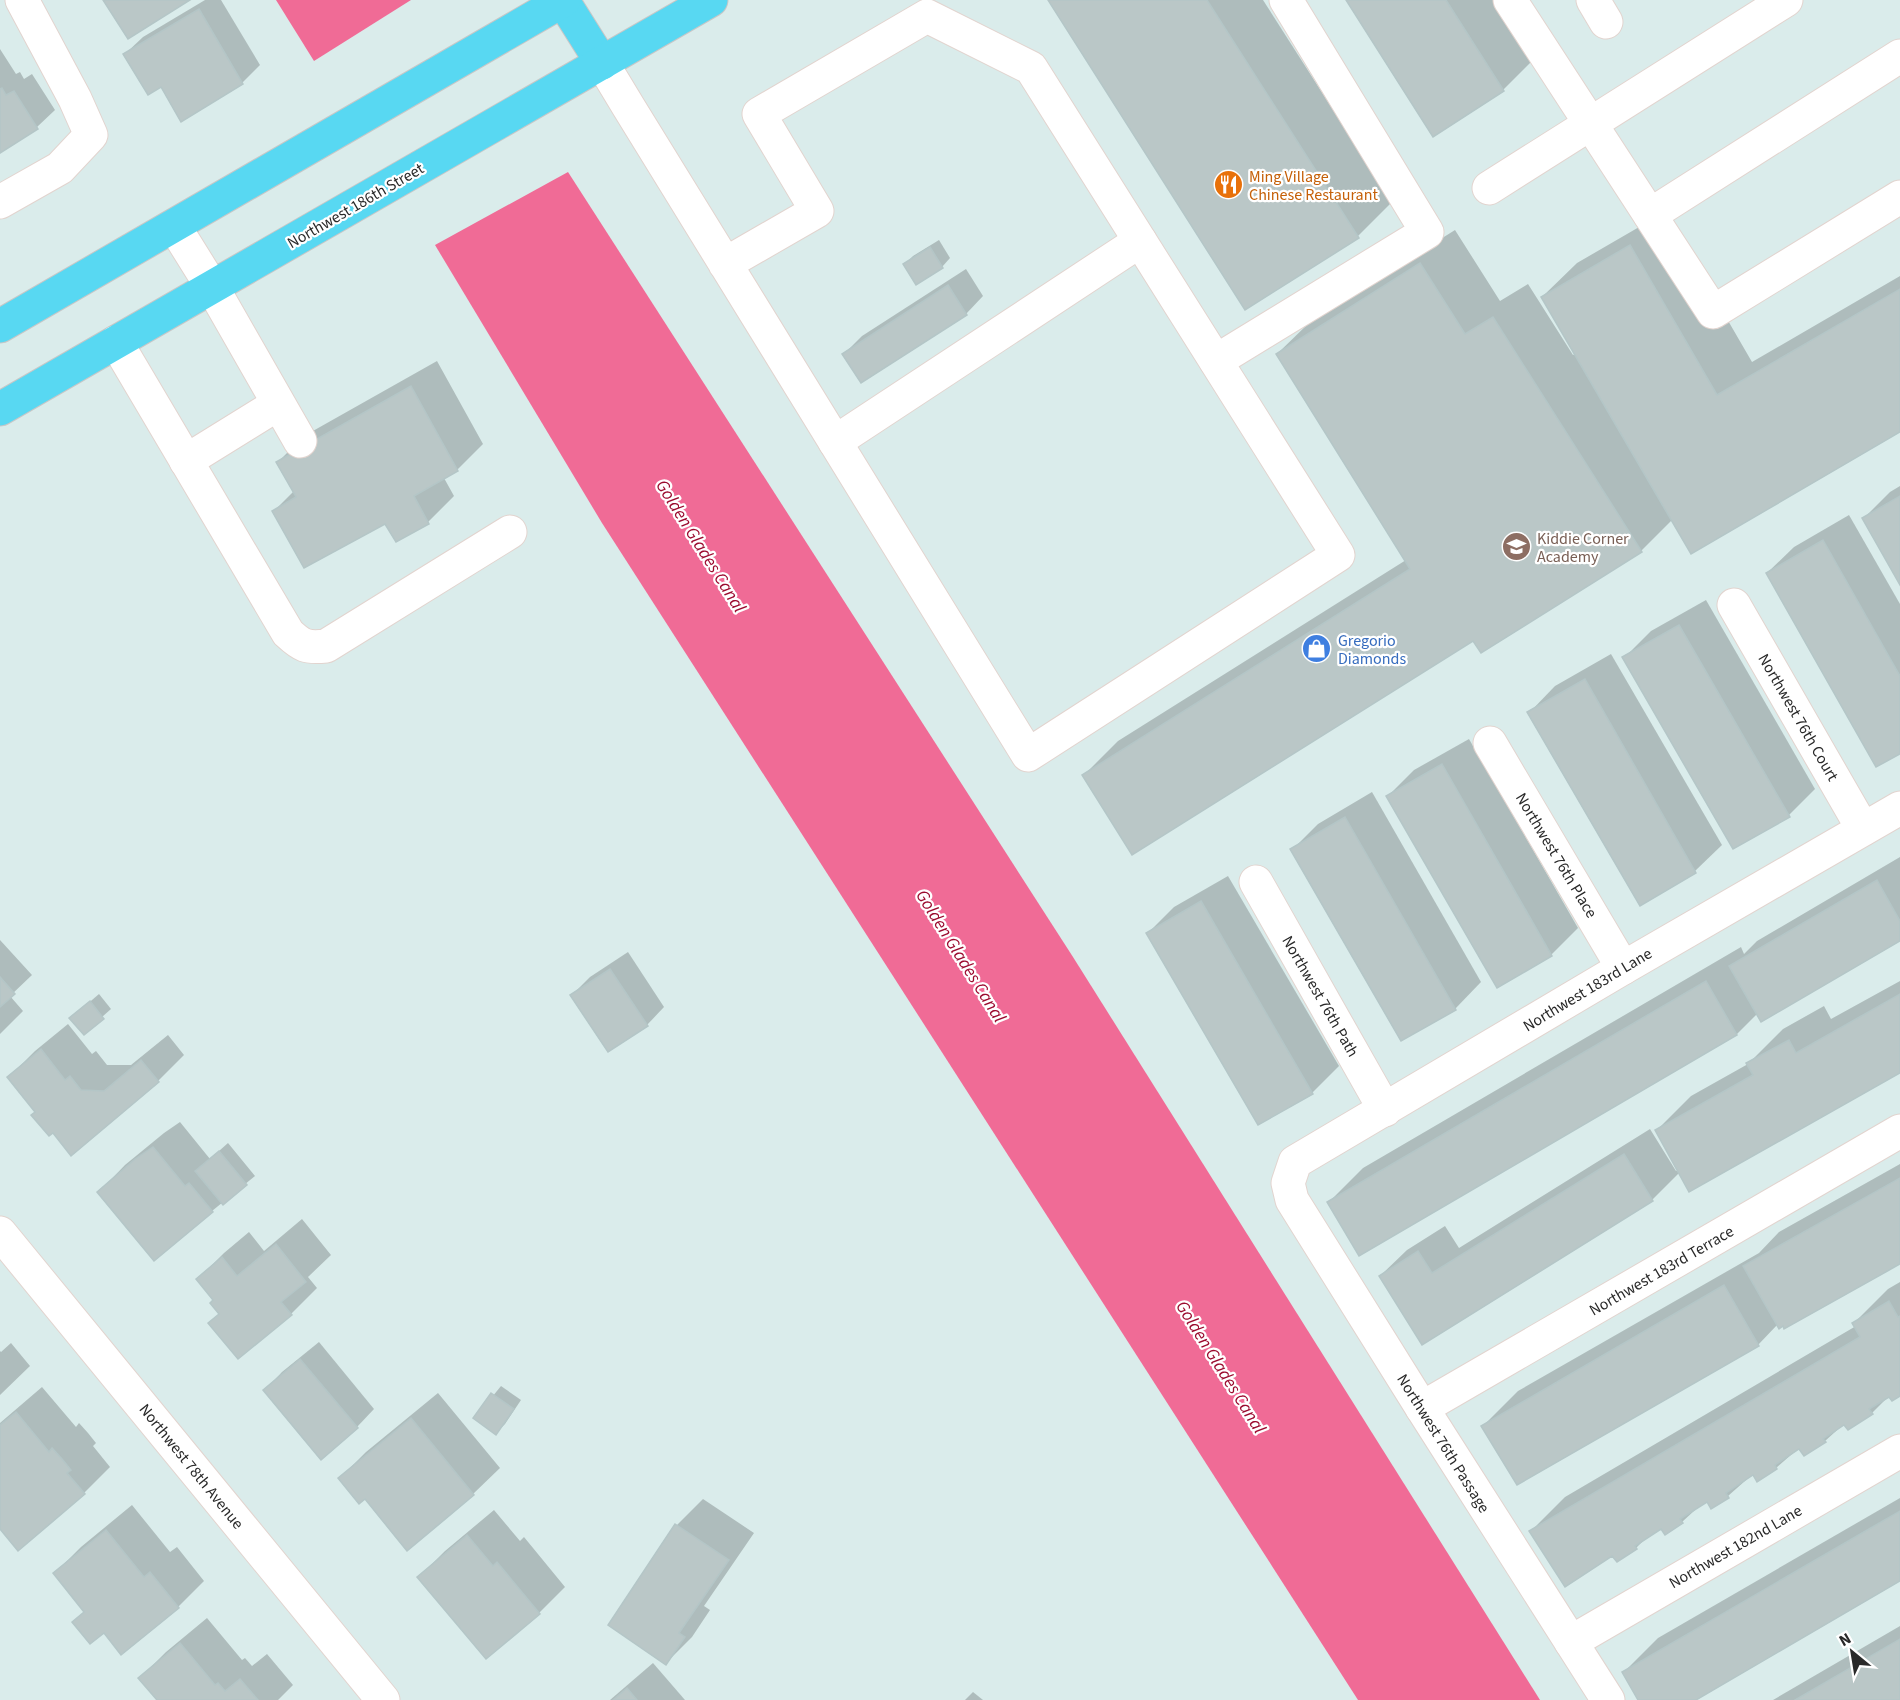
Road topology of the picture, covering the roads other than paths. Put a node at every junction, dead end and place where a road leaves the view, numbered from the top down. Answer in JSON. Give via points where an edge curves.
{"nodes":[{"id":1,"x":22,"y":0,"type":"edge"},
{"id":2,"x":563,"y":0,"type":"edge"},
{"id":3,"x":711,"y":0,"type":"edge"},
{"id":4,"x":1286,"y":0,"type":"edge"},
{"id":5,"x":1510,"y":0,"type":"edge"},
{"id":6,"x":1786,"y":0,"type":"edge"},
{"id":7,"x":922,"y":8,"type":"edge"},
{"id":8,"x":1900,"y":56,"type":"edge"},
{"id":9,"x":602,"y":63,"type":"junction"},
{"id":10,"x":1591,"y":124,"type":"junction"},
{"id":11,"x":1489,"y":188,"type":"dead end"},
{"id":12,"x":1900,"y":197,"type":"edge"},
{"id":13,"x":0,"y":202,"type":"edge"},
{"id":14,"x":1650,"y":215,"type":"junction"},
{"id":15,"x":174,"y":226,"type":"junction"},
{"id":16,"x":1140,"y":241,"type":"junction"},
{"id":17,"x":725,"y":264,"type":"junction"},
{"id":18,"x":212,"y":287,"type":"junction"},
{"id":19,"x":0,"y":326,"type":"edge"},
{"id":20,"x":116,"y":342,"type":"junction"},
{"id":21,"x":1216,"y":361,"type":"junction"},
{"id":22,"x":278,"y":404,"type":"junction"},
{"id":23,"x":0,"y":409,"type":"edge"},
{"id":24,"x":300,"y":441,"type":"dead end"},
{"id":25,"x":835,"y":442,"type":"junction"},
{"id":26,"x":186,"y":461,"type":"junction"},
{"id":27,"x":510,"y":532,"type":"dead end"},
{"id":28,"x":1734,"y":605,"type":"dead end"},
{"id":29,"x":1490,"y":742,"type":"dead end"},
{"id":30,"x":1897,"y":816,"type":"edge"},
{"id":31,"x":1863,"y":829,"type":"junction"},
{"id":32,"x":1256,"y":882,"type":"dead end"},
{"id":33,"x":1623,"y":968,"type":"junction"},
{"id":34,"x":1385,"y":1110,"type":"junction"},
{"id":35,"x":1900,"y":1131,"type":"edge"},
{"id":36,"x":1288,"y":1183,"type":"joint"},
{"id":37,"x":0,"y":1233,"type":"edge"},
{"id":38,"x":1422,"y":1408,"type":"junction"},
{"id":39,"x":1900,"y":1450,"type":"edge"},
{"id":40,"x":1571,"y":1642,"type":"junction"},
{"id":41,"x":383,"y":1700,"type":"edge"},
{"id":42,"x":1608,"y":1700,"type":"edge"}],
"edges":[{"from":1,"to":13,"type":"street","via":[[91,135],[60,168]]},
{"from":2,"to":9,"type":"main road"},
{"from":2,"to":15,"type":"main road"},
{"from":3,"to":9,"type":"main road","name":"Northwest 186th Street"},
{"from":4,"to":21,"type":"street","via":[[1427,232]]},
{"from":5,"to":10,"type":"street"},
{"from":6,"to":10,"type":"street"},
{"from":7,"to":16,"type":"street","via":[[1031,68]]},
{"from":7,"to":17,"type":"street","via":[[759,114],[817,212]]},
{"from":8,"to":14,"type":"street"},
{"from":9,"to":17,"type":"street"},
{"from":9,"to":18,"type":"main road","name":"Northwest 186th Street"},
{"from":10,"to":11,"type":"street"},
{"from":10,"to":14,"type":"street"},
{"from":12,"to":14,"type":"street","via":[[1713,312]]},
{"from":15,"to":18,"type":"street"},
{"from":15,"to":19,"type":"main road"},
{"from":16,"to":21,"type":"street"},
{"from":16,"to":25,"type":"street"},
{"from":17,"to":25,"type":"street"},
{"from":18,"to":20,"type":"main road","name":"Northwest 186th Street"},
{"from":18,"to":22,"type":"street"},
{"from":20,"to":23,"type":"main road","name":"Northwest 186th Street"},
{"from":20,"to":26,"type":"street"},
{"from":21,"to":25,"type":"street","via":[[1338,555],[1028,755]]},
{"from":22,"to":24,"type":"street"},
{"from":22,"to":26,"type":"street"},
{"from":26,"to":27,"type":"street","via":[[288,633],[309,648],[326,646]]},
{"from":28,"to":31,"type":"street","name":"Northwest 76th Court"},
{"from":29,"to":33,"type":"street","name":"Northwest 76th Place"},
{"from":30,"to":31,"type":"street","name":"Northwest 183rd Lane"},
{"from":31,"to":33,"type":"street","name":"Northwest 183rd Lane"},
{"from":32,"to":34,"type":"street","name":"Northwest 76th Path"},
{"from":33,"to":34,"type":"street","name":"Northwest 183rd Lane"},
{"from":34,"to":36,"type":"street","name":"Northwest 183rd Lane","via":[[1295,1162]]},
{"from":35,"to":38,"type":"street","name":"Northwest 183rd Terrace"},
{"from":36,"to":38,"type":"street","name":"Northwest 76th Passage","via":[[1292,1200]]},
{"from":37,"to":41,"type":"street","name":"Northwest 78th Avenue"},
{"from":38,"to":40,"type":"street","name":"Northwest 76th Passage"},
{"from":39,"to":40,"type":"street","name":"Northwest 182nd Lane"},
{"from":40,"to":42,"type":"street","name":"Northwest 76th Passage"}]}
